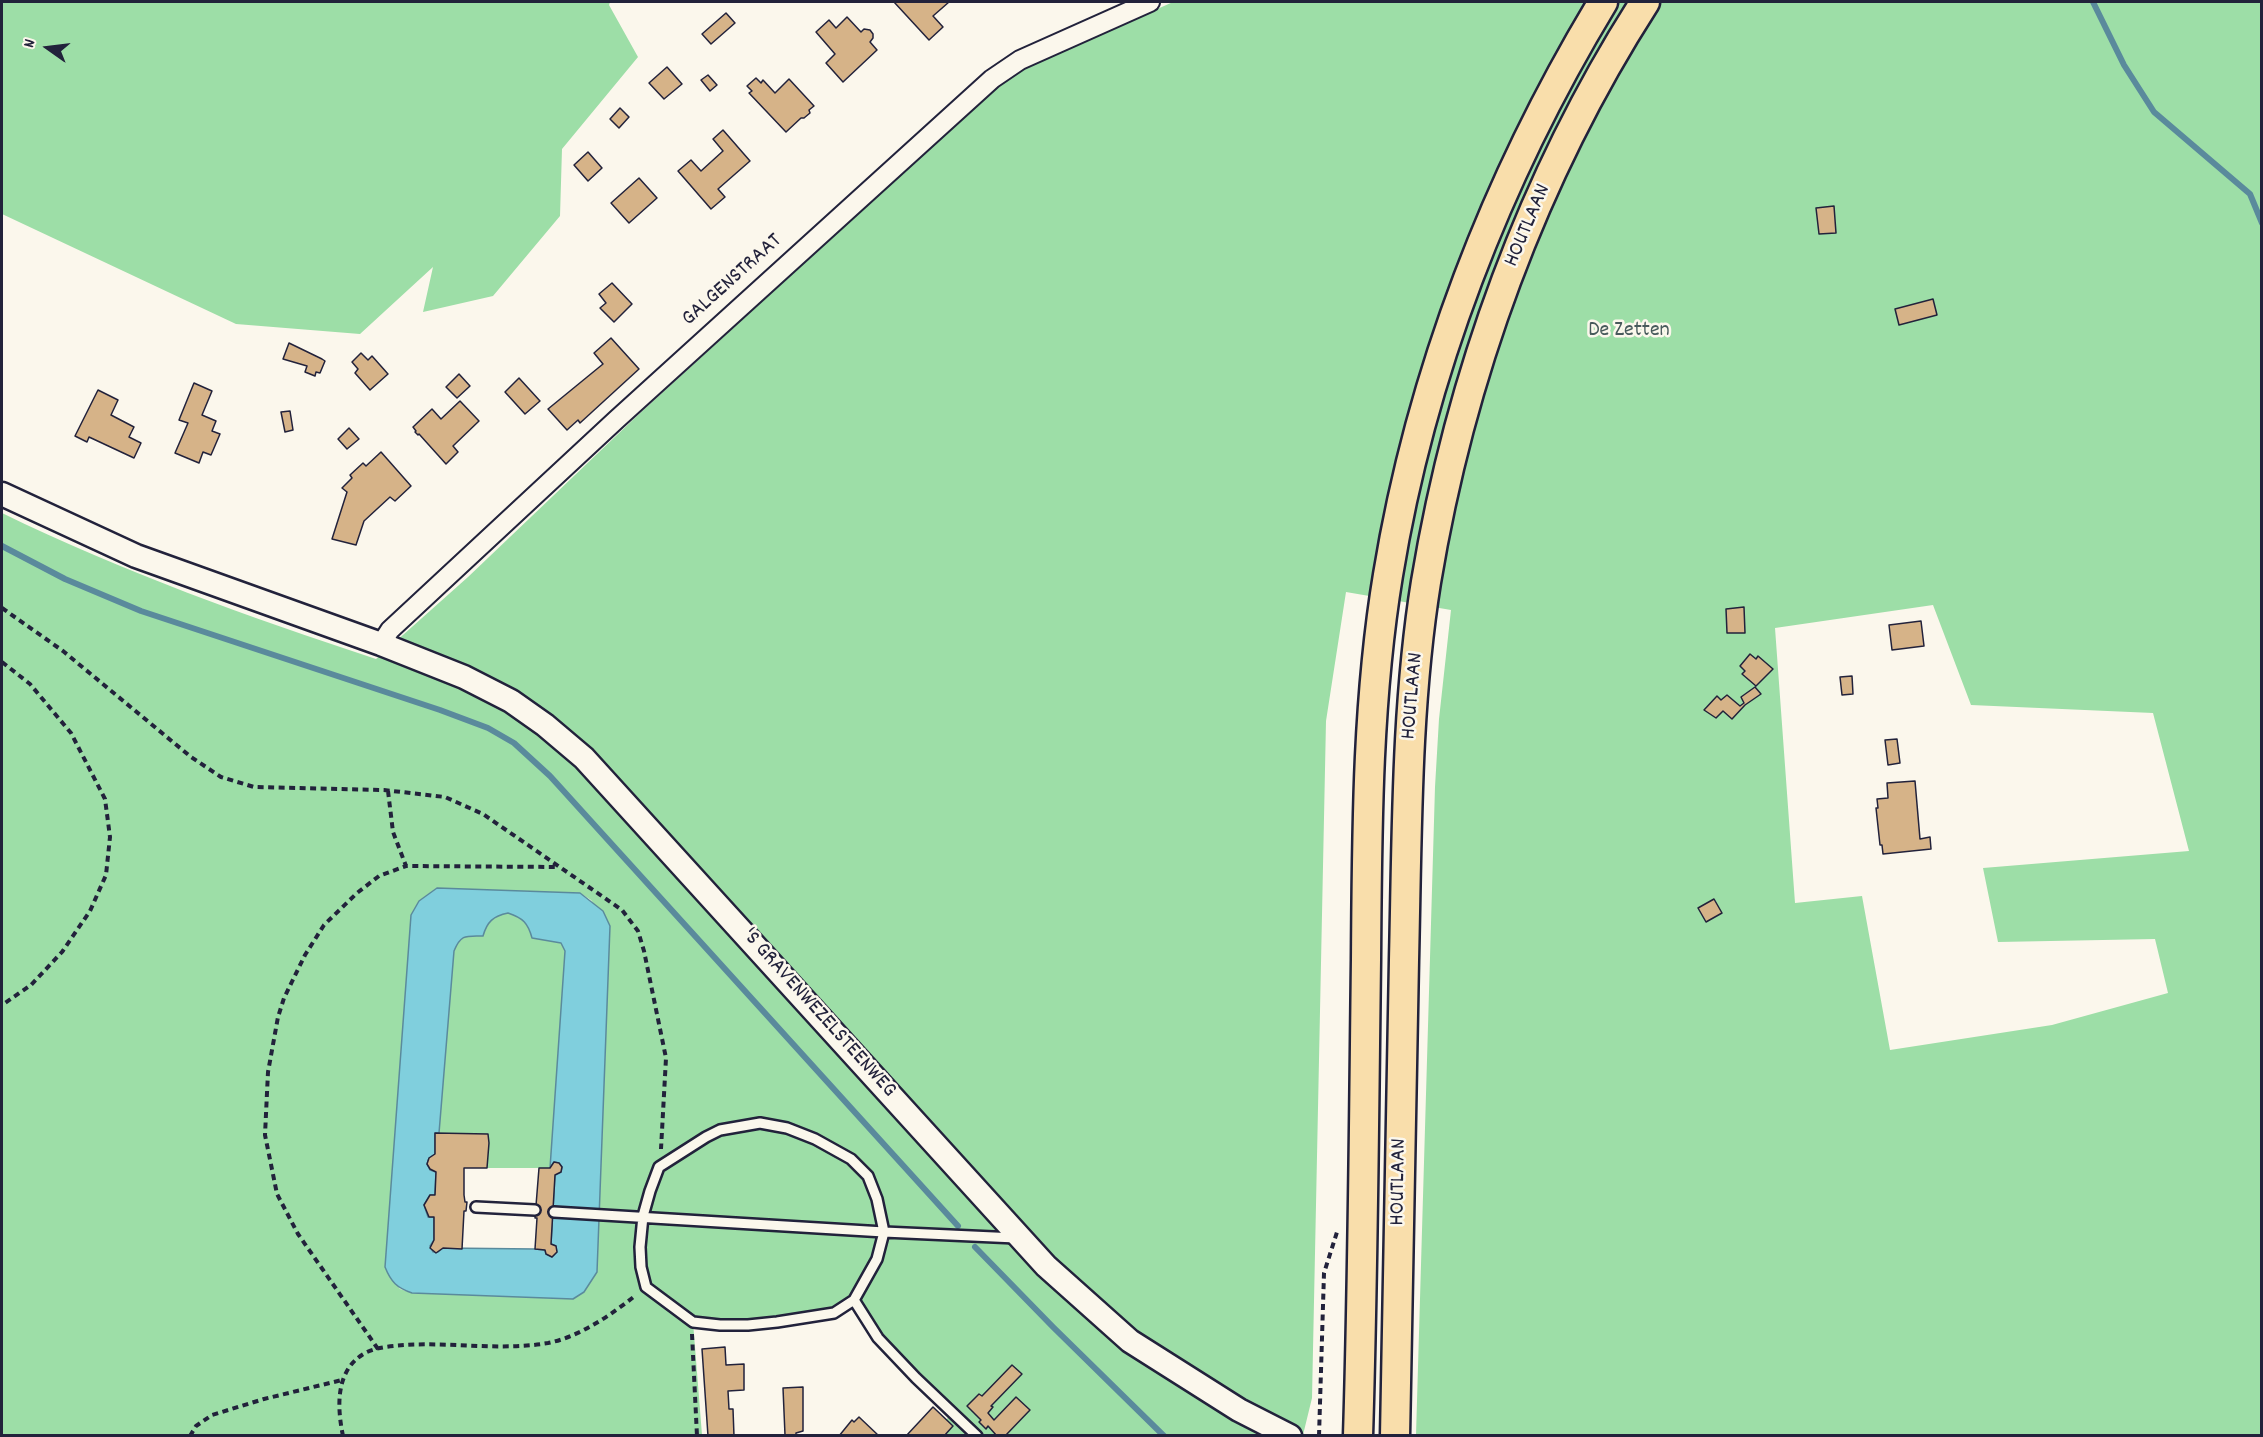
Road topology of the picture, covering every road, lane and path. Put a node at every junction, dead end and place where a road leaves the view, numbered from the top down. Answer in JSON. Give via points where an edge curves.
{"nodes":[{"id":1,"x":1150,"y":2,"type":"edge"},
{"id":2,"x":1603,"y":2,"type":"edge"},
{"id":3,"x":1646,"y":2,"type":"edge"},
{"id":4,"x":2,"y":494,"type":"edge"},
{"id":5,"x":2,"y":608,"type":"edge"},
{"id":6,"x":381,"y":644,"type":"junction"},
{"id":7,"x":2,"y":662,"type":"edge"},
{"id":8,"x":388,"y":791,"type":"junction"},
{"id":9,"x":406,"y":866,"type":"junction"},
{"id":10,"x":559,"y":867,"type":"junction"},
{"id":11,"x":2,"y":1005,"type":"edge"},
{"id":12,"x":659,"y":1167,"type":"junction"},
{"id":13,"x":476,"y":1207,"type":"dead end"},
{"id":14,"x":536,"y":1210,"type":"dead end"},
{"id":15,"x":554,"y":1212,"type":"dead end"},
{"id":16,"x":644,"y":1216,"type":"junction"},
{"id":17,"x":884,"y":1232,"type":"junction"},
{"id":18,"x":1021,"y":1238,"type":"junction"},
{"id":19,"x":646,"y":1287,"type":"junction"},
{"id":20,"x":854,"y":1300,"type":"junction"},
{"id":21,"x":693,"y":1322,"type":"junction"},
{"id":22,"x":378,"y":1348,"type":"junction"},
{"id":23,"x":343,"y":1380,"type":"junction"},
{"id":24,"x":1239,"y":1410,"type":"junction"},
{"id":25,"x":190,"y":1436,"type":"edge"},
{"id":26,"x":343,"y":1436,"type":"edge"},
{"id":27,"x":697,"y":1436,"type":"edge"},
{"id":28,"x":977,"y":1436,"type":"edge"},
{"id":29,"x":1268,"y":1436,"type":"edge"},
{"id":30,"x":1290,"y":1436,"type":"edge"},
{"id":31,"x":1358,"y":1436,"type":"edge"},
{"id":32,"x":1395,"y":1436,"type":"edge"}],
"edges":[{"from":1,"to":6,"type":"street","name":"GALGENSTRAAT","via":[[1020,60],[992,79],[616,420],[390,630]]},
{"from":2,"to":31,"type":"main road","name":"HOUTLAAN","via":[[1530,136],[1492,215],[1463,292],[1411,465],[1388,574],[1372,714]]},
{"from":3,"to":32,"type":"main road","name":"HOUTLAAN","via":[[1596,81],[1560,153],[1497,303],[1469,392],[1426,580],[1415,666],[1408,786]]},
{"from":4,"to":6,"type":"street","name":"'S GRAVENWEZELSTEENWEG","via":[[136,556]]},
{"from":5,"to":8,"type":"path","via":[[63,651],[191,757],[221,777],[254,787]]},
{"from":6,"to":18,"type":"street","name":"'S GRAVENWEZELSTEENWEG","via":[[511,700],[584,758]]},
{"from":7,"to":11,"type":"path","via":[[30,684],[71,733],[105,798],[110,837],[106,875],[90,911],[47,969]]},
{"from":8,"to":9,"type":"path","via":[[393,832]]},
{"from":8,"to":10,"type":"path","via":[[445,797],[483,814]]},
{"from":9,"to":10,"type":"path"},
{"from":9,"to":22,"type":"path","via":[[380,876],[324,925],[284,998],[268,1072],[265,1135],[277,1194],[298,1234]]},
{"from":10,"to":12,"type":"path","via":[[622,910],[638,931],[666,1058]]},
{"from":12,"to":16,"type":"lane"},
{"from":12,"to":17,"type":"lane","via":[[720,1130],[760,1123],[788,1128],[850,1159],[868,1176]]},
{"from":13,"to":14,"type":"lane"},
{"from":15,"to":16,"type":"lane"},
{"from":16,"to":17,"type":"lane"},
{"from":16,"to":19,"type":"lane","via":[[640,1247]]},
{"from":17,"to":18,"type":"lane"},
{"from":17,"to":20,"type":"lane","via":[[877,1259]]},
{"from":18,"to":24,"type":"street","name":"'S GRAVENWEZELSTEENWEG","via":[[1046,1266],[1130,1341]]},
{"from":19,"to":21,"type":"lane"},
{"from":19,"to":22,"type":"path","via":[[582,1330],[548,1343]]},
{"from":20,"to":21,"type":"lane","via":[[834,1313],[777,1322]]},
{"from":20,"to":28,"type":"lane","via":[[878,1338]]},
{"from":21,"to":27,"type":"path"},
{"from":22,"to":23,"type":"path","via":[[359,1357]]},
{"from":23,"to":25,"type":"path","via":[[212,1415],[196,1426]]},
{"from":23,"to":26,"type":"path","via":[[338,1401]]},
{"from":24,"to":29,"type":"street","name":"'S GRAVENWEZELSTEENWEG"},
{"from":24,"to":30,"type":"street","name":"'S GRAVENWEZELSTEENWEG"}]}
